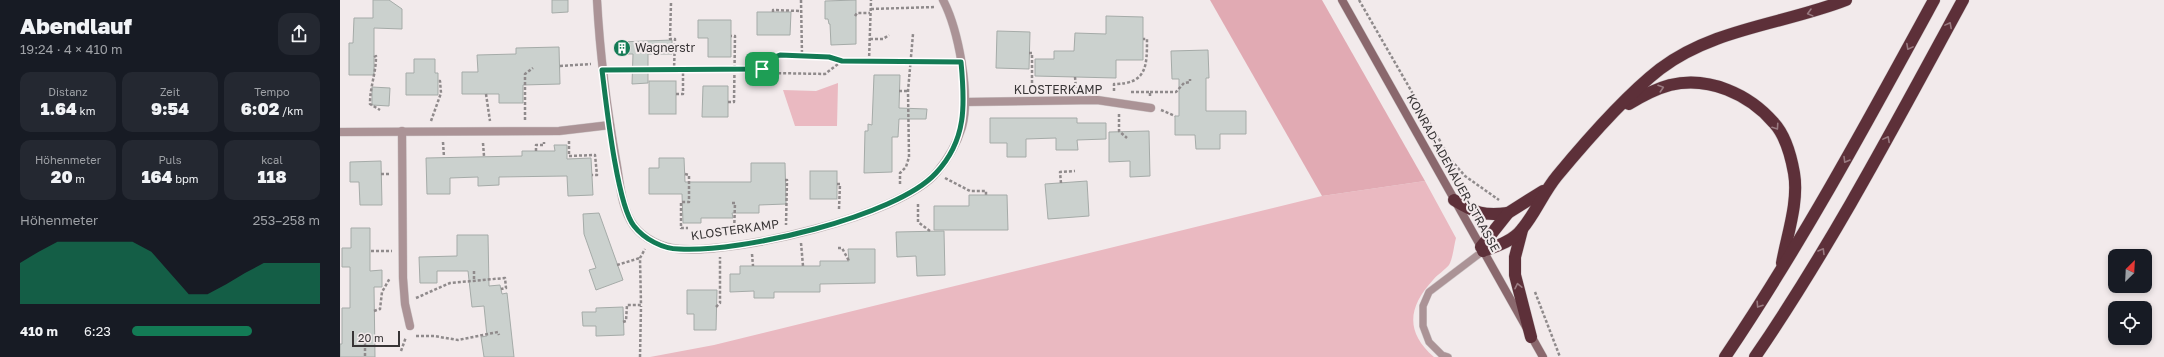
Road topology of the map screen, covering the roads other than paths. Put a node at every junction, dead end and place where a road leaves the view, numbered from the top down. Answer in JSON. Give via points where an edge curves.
{"nodes":[{"id":1,"x":597,"y":0,"type":"edge"},
{"id":2,"x":1342,"y":0,"type":"edge"},
{"id":3,"x":1846,"y":0,"type":"edge"},
{"id":4,"x":1934,"y":0,"type":"edge"},
{"id":5,"x":1963,"y":0,"type":"edge"},
{"id":6,"x":945,"y":4,"type":"edge"},
{"id":7,"x":965,"y":102,"type":"junction"},
{"id":8,"x":1151,"y":108,"type":"road end"},
{"id":9,"x":1614,"y":113,"type":"junction"},
{"id":10,"x":610,"y":125,"type":"junction"},
{"id":11,"x":402,"y":131,"type":"junction"},
{"id":12,"x":340,"y":132,"type":"edge"},
{"id":13,"x":1544,"y":191,"type":"junction"},
{"id":14,"x":1454,"y":200,"type":"junction"},
{"id":15,"x":1508,"y":213,"type":"junction"},
{"id":16,"x":1522,"y":230,"type":"junction"},
{"id":17,"x":1482,"y":249,"type":"junction"},
{"id":18,"x":1780,"y":272,"type":"junction"},
{"id":19,"x":410,"y":326,"type":"dead end"},
{"id":20,"x":1531,"y":337,"type":"junction"},
{"id":21,"x":1448,"y":357,"type":"edge"},
{"id":22,"x":1543,"y":357,"type":"edge"},
{"id":23,"x":1724,"y":357,"type":"edge"},
{"id":24,"x":1755,"y":357,"type":"edge"}],
"edges":[{"from":1,"to":10,"type":"street","name":"KLOSTERKAMP","via":[[601,66]]},
{"from":2,"to":14,"type":"main road","name":"KONRAD-ADENAUER-STRASSE"},
{"from":3,"to":9,"type":"highway","one_way":true,"via":[[1708,42],[1662,68],[1642,84]]},
{"from":4,"to":18,"type":"highway","one_way":true,"via":[[1860,136]]},
{"from":24,"to":5,"type":"highway","one_way":true,"via":[[1802,285],[1879,155]]},
{"from":6,"to":7,"type":"street","name":"KLOSTERKAMP","via":[[955,32]]},
{"from":7,"to":8,"type":"street","name":"KLOSTERKAMP","via":[[1097,100]]},
{"from":7,"to":10,"type":"street","name":"KLOSTERKAMP","via":[[962,126],[953,151],[936,173],[906,195],[839,222],[800,233],[734,245],[678,250],[650,240],[634,227],[628,216],[621,192]]},
{"from":9,"to":13,"type":"highway","via":[[1578,150]]},
{"from":9,"to":18,"type":"highway","one_way":true,"via":[[1647,93],[1671,85],[1699,83],[1726,88],[1754,104],[1775,123],[1787,146],[1794,174],[1794,199]]},
{"from":10,"to":11,"type":"street","via":[[568,130]]},
{"from":11,"to":12,"type":"street"},
{"from":11,"to":19,"type":"street","via":[[405,304]]},
{"from":13,"to":15,"type":"highway"},
{"from":13,"to":16,"type":"highway"},
{"from":14,"to":15,"type":"highway","via":[[1480,214]]},
{"from":14,"to":17,"type":"main road","name":"KONRAD-ADENAUER-STRASSE"},
{"from":15,"to":17,"type":"highway"},
{"from":16,"to":17,"type":"highway","via":[[1503,244]]},
{"from":20,"to":16,"type":"highway","one_way":true,"via":[[1515,275],[1515,257]]},
{"from":17,"to":20,"type":"main road","name":"KONRAD-ADENAUER-STRASSE"},
{"from":17,"to":21,"type":"lane","via":[[1429,292],[1422,306],[1423,326],[1429,342],[1442,355]]},
{"from":18,"to":23,"type":"highway","one_way":true},
{"from":20,"to":22,"type":"main road","name":"KONRAD-ADENAUER-STRASSE"}]}
